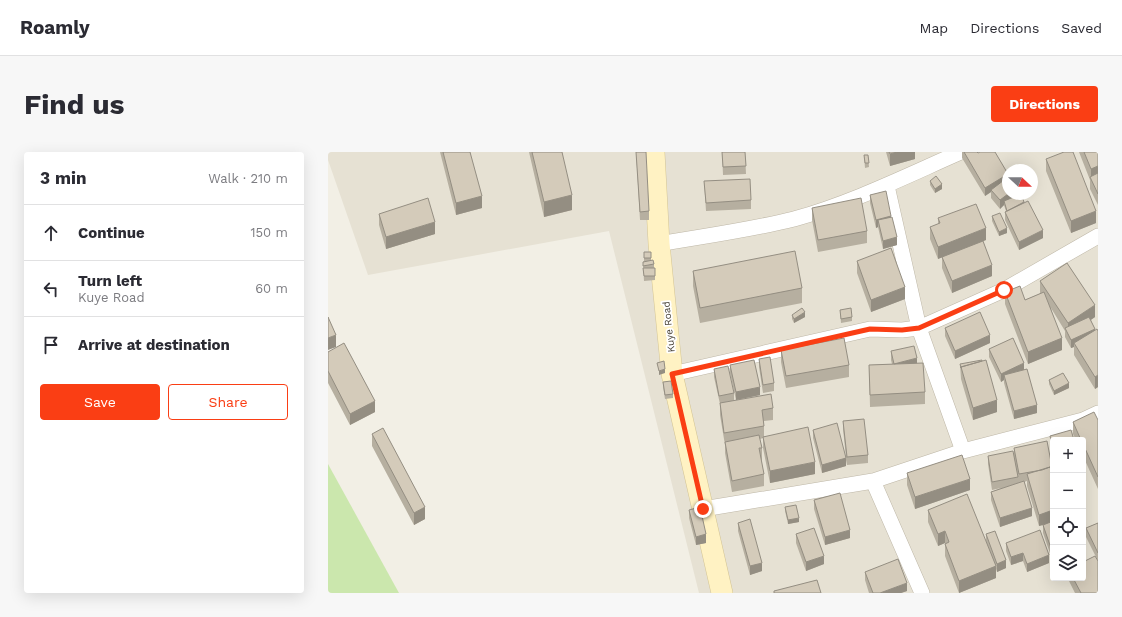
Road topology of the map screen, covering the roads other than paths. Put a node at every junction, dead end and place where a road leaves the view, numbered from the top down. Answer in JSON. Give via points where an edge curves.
{"nodes":[{"id":1,"x":654,"y":152,"type":"edge"},
{"id":2,"x":961,"y":152,"type":"edge"},
{"id":3,"x":887,"y":186,"type":"junction"},
{"id":4,"x":1098,"y":236,"type":"edge"},
{"id":5,"x":659,"y":244,"type":"junction"},
{"id":6,"x":919,"y":328,"type":"junction"},
{"id":7,"x":672,"y":374,"type":"junction"},
{"id":8,"x":1098,"y":413,"type":"edge"},
{"id":9,"x":963,"y":451,"type":"junction"},
{"id":10,"x":873,"y":481,"type":"junction"},
{"id":11,"x":703,"y":509,"type":"junction"},
{"id":12,"x":722,"y":593,"type":"edge"},
{"id":13,"x":922,"y":593,"type":"edge"}],
"edges":[{"from":1,"to":5,"type":"street","name":"Kuye Road"},
{"from":2,"to":3,"type":"street"},
{"from":3,"to":5,"type":"street","via":[[793,219]]},
{"from":3,"to":6,"type":"street"},
{"from":4,"to":6,"type":"street","via":[[1004,290]]},
{"from":5,"to":7,"type":"street","name":"Kuye Road"},
{"from":6,"to":7,"type":"street","via":[[870,329]]},
{"from":6,"to":9,"type":"street"},
{"from":7,"to":11,"type":"street","name":"Kuye Road"},
{"from":8,"to":9,"type":"street","via":[[1083,420]]},
{"from":9,"to":10,"type":"street"},
{"from":10,"to":11,"type":"street"},
{"from":10,"to":13,"type":"street"},
{"from":11,"to":12,"type":"street","name":"Kuye Road"}]}
